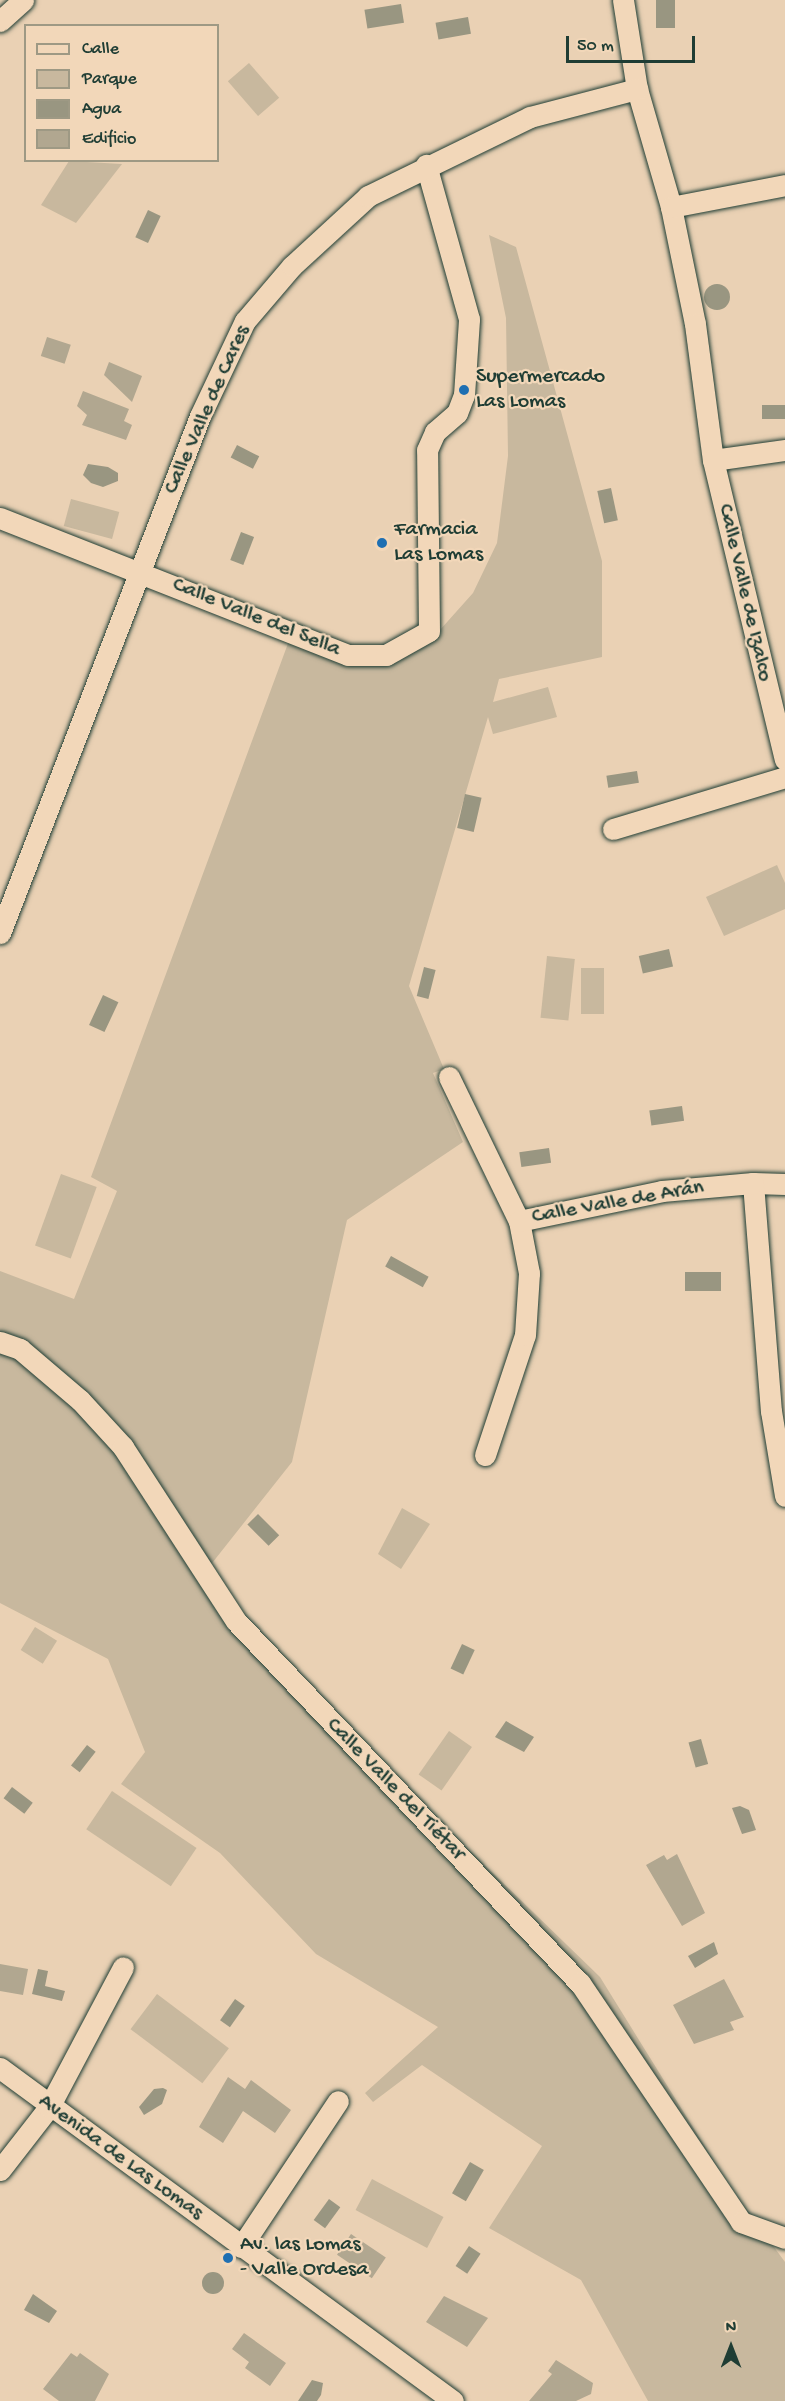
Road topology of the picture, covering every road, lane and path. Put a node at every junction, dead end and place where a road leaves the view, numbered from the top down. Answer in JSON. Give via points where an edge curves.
{"nodes":[{"id":1,"x":23,"y":0,"type":"edge"},
{"id":2,"x":623,"y":0,"type":"edge"},
{"id":3,"x":0,"y":21,"type":"edge"},
{"id":4,"x":637,"y":89,"type":"junction"},
{"id":5,"x":426,"y":165,"type":"junction"},
{"id":6,"x":785,"y":185,"type":"edge"},
{"id":7,"x":671,"y":207,"type":"junction"},
{"id":8,"x":785,"y":450,"type":"edge"},
{"id":9,"x":714,"y":460,"type":"junction"},
{"id":10,"x":0,"y":518,"type":"edge"},
{"id":11,"x":141,"y":572,"type":"junction"},
{"id":12,"x":785,"y":759,"type":"edge"},
{"id":13,"x":785,"y":777,"type":"edge"},
{"id":14,"x":613,"y":829,"type":"dead end"},
{"id":15,"x":0,"y":933,"type":"edge"},
{"id":16,"x":449,"y":1077,"type":"dead end"},
{"id":17,"x":753,"y":1182,"type":"junction"},
{"id":18,"x":785,"y":1184,"type":"edge"},
{"id":19,"x":519,"y":1221,"type":"junction"},
{"id":20,"x":0,"y":1342,"type":"edge"},
{"id":21,"x":485,"y":1455,"type":"dead end"},
{"id":22,"x":784,"y":1488,"type":"edge"},
{"id":23,"x":123,"y":1966,"type":"dead end"},
{"id":24,"x":0,"y":2068,"type":"edge"},
{"id":25,"x":338,"y":2101,"type":"dead end"},
{"id":26,"x":48,"y":2107,"type":"junction"},
{"id":27,"x":0,"y":2170,"type":"edge"},
{"id":28,"x":785,"y":2238,"type":"edge"},
{"id":29,"x":241,"y":2247,"type":"junction"},
{"id":30,"x":453,"y":2401,"type":"edge"}],
"edges":[{"from":1,"to":3,"type":"street"},
{"from":2,"to":4,"type":"street","name":"Calle Valle de Izalco"},
{"from":4,"to":5,"type":"street","name":"Calle Valle de Cares","via":[[530,117]]},
{"from":4,"to":7,"type":"street","name":"Calle Valle de Izalco"},
{"from":5,"to":11,"type":"street","name":"Calle Valle de Cares","via":[[368,196],[292,266],[245,321],[200,416]]},
{"from":5,"to":11,"type":"street","name":"Calle Valle del Sella","via":[[469,319],[464,395],[457,412],[435,432],[427,450],[429,631],[386,655],[348,655]]},
{"from":6,"to":7,"type":"street"},
{"from":7,"to":9,"type":"street","name":"Calle Valle de Izalco","via":[[695,324]]},
{"from":8,"to":9,"type":"street"},
{"from":9,"to":12,"type":"street","name":"Calle Valle de Izalco"},
{"from":10,"to":11,"type":"street","name":"Calle Valle del Sella"},
{"from":11,"to":15,"type":"street","name":"Calle Valle de Cares"},
{"from":13,"to":14,"type":"street"},
{"from":16,"to":19,"type":"street","name":"Calle Valle de Arán"},
{"from":17,"to":18,"type":"street"},
{"from":17,"to":19,"type":"street","name":"Calle Valle de Arán","via":[[662,1191]]},
{"from":17,"to":22,"type":"street","via":[[770,1400]]},
{"from":19,"to":21,"type":"street","name":"Calle Valle de Arán","via":[[529,1273],[525,1335]]},
{"from":20,"to":28,"type":"street","name":"Calle Valle del Tiétar","via":[[20,1349],[80,1400],[123,1446],[236,1621],[580,1983],[741,2222]]},
{"from":23,"to":26,"type":"street"},
{"from":24,"to":26,"type":"street","name":"Avenida de Las Lomas"},
{"from":25,"to":29,"type":"street"},
{"from":26,"to":27,"type":"street"},
{"from":26,"to":29,"type":"street","name":"Avenida de Las Lomas"},
{"from":29,"to":30,"type":"street","name":"Avenida de Las Lomas"}]}
